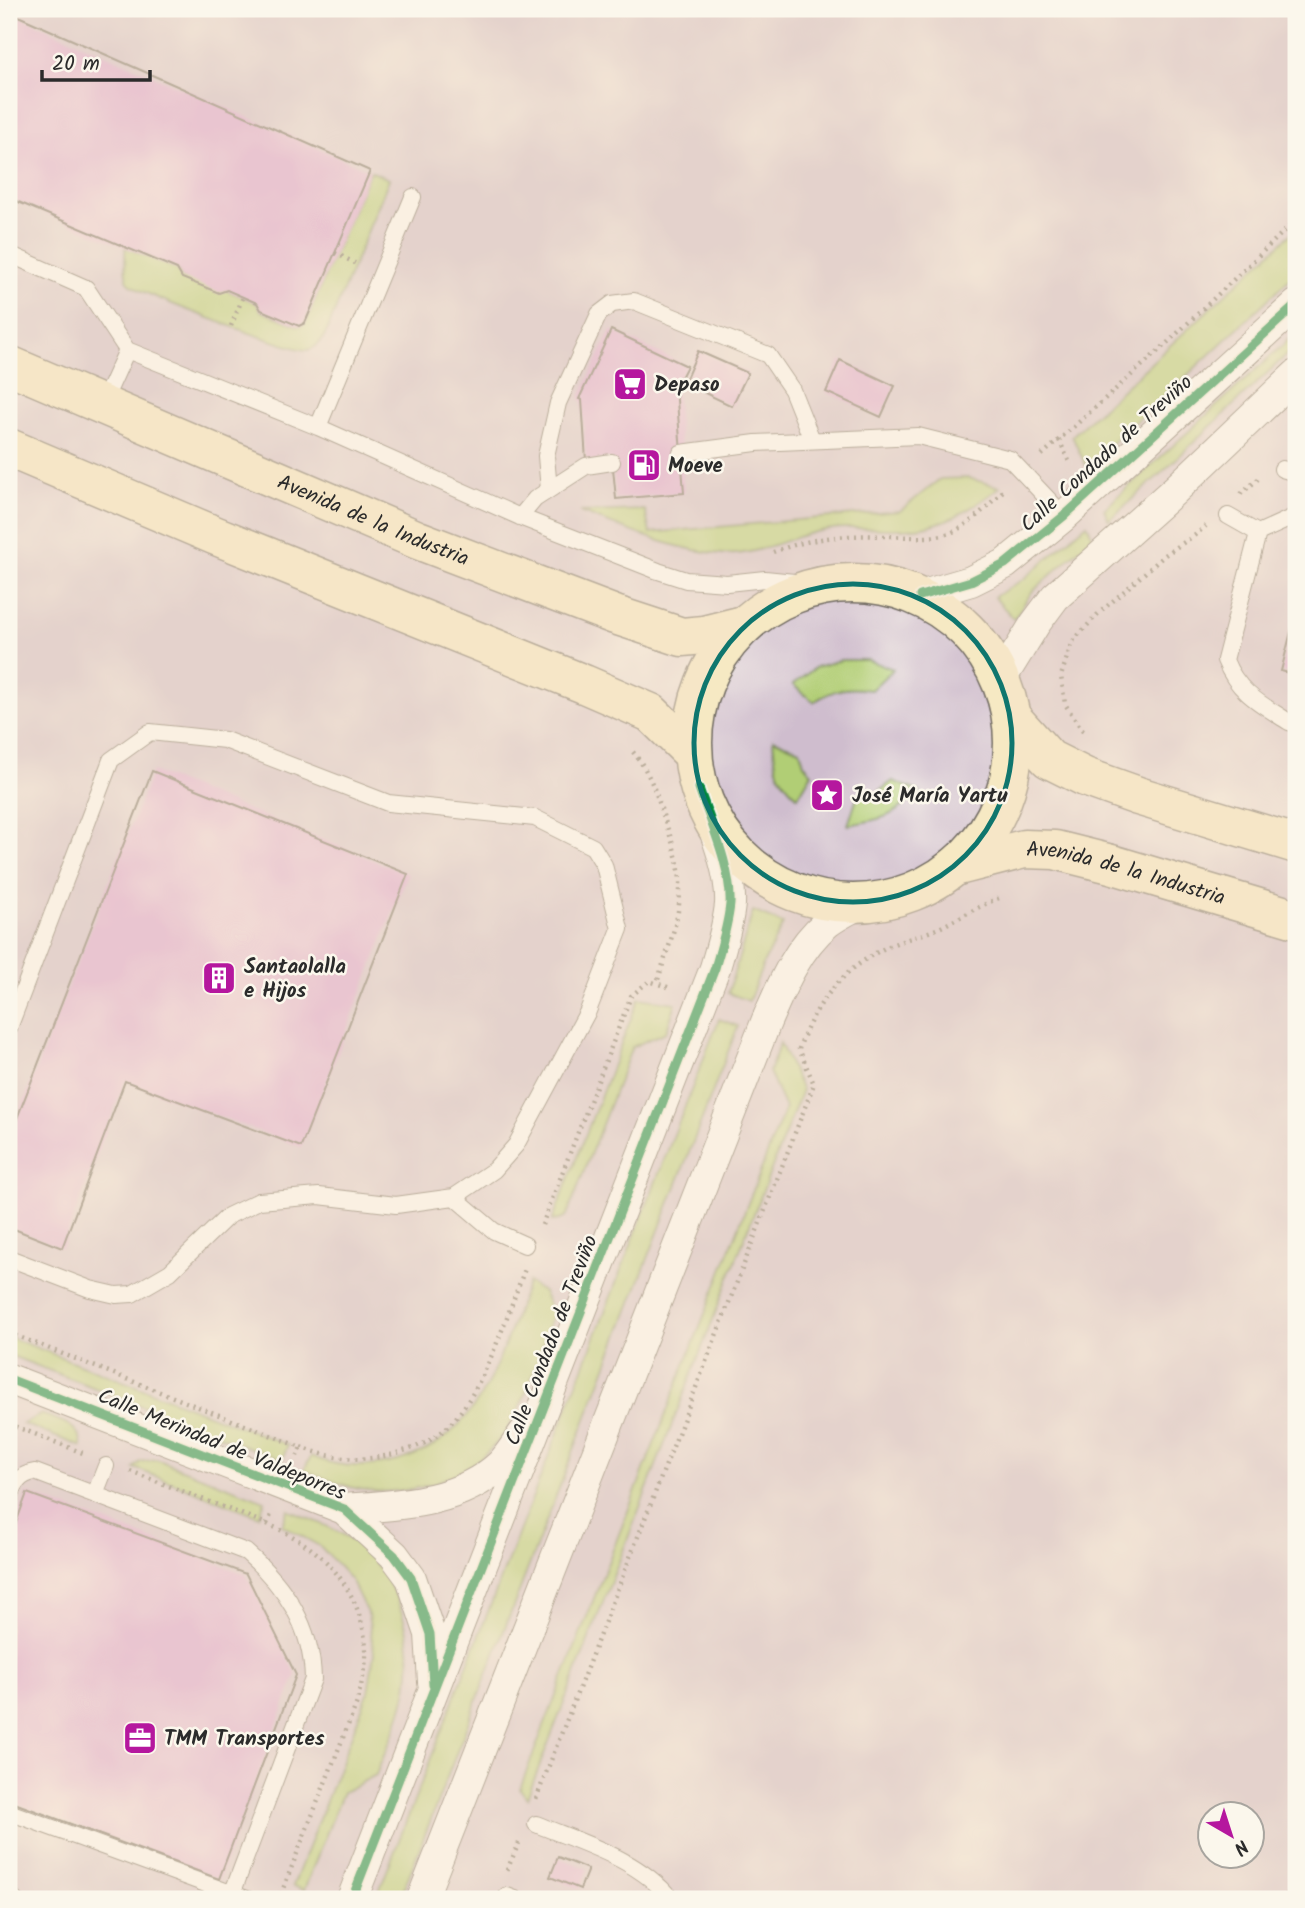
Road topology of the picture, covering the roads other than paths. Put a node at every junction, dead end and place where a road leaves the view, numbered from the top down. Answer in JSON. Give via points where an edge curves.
{"nodes":[{"id":1,"x":413,"y":197,"type":"dead end"},
{"id":2,"x":9,"y":254,"type":"edge"},
{"id":3,"x":1296,"y":305,"type":"edge"},
{"id":4,"x":127,"y":350,"type":"junction"},
{"id":5,"x":9,"y":365,"type":"edge"},
{"id":6,"x":1296,"y":374,"type":"edge"},
{"id":7,"x":102,"y":405,"type":"junction"},
{"id":8,"x":318,"y":427,"type":"junction"},
{"id":9,"x":812,"y":440,"type":"junction"},
{"id":10,"x":9,"y":448,"type":"edge"},
{"id":11,"x":681,"y":453,"type":"dead end"},
{"id":12,"x":612,"y":462,"type":"dead end"},
{"id":13,"x":549,"y":490,"type":"junction"},
{"id":14,"x":1224,"y":513,"type":"road end"},
{"id":15,"x":1065,"y":516,"type":"junction"},
{"id":16,"x":520,"y":517,"type":"junction"},
{"id":17,"x":1296,"y":519,"type":"edge"},
{"id":18,"x":1258,"y":533,"type":"junction"},
{"id":19,"x":824,"y":585,"type":"junction"},
{"id":20,"x":920,"y":596,"type":"junction"},
{"id":21,"x":744,"y":625,"type":"junction"},
{"id":22,"x":1001,"y":679,"type":"junction"},
{"id":23,"x":1012,"y":718,"type":"junction"},
{"id":24,"x":1296,"y":724,"type":"edge"},
{"id":25,"x":689,"y":750,"type":"junction"},
{"id":26,"x":699,"y":788,"type":"junction"},
{"id":27,"x":1296,"y":844,"type":"edge"},
{"id":28,"x":954,"y":867,"type":"junction"},
{"id":29,"x":861,"y":903,"type":"junction"},
{"id":30,"x":1296,"y":919,"type":"edge"},
{"id":31,"x":9,"y":1028,"type":"edge"},
{"id":32,"x":454,"y":1196,"type":"junction"},
{"id":33,"x":525,"y":1245,"type":"dead end"},
{"id":34,"x":9,"y":1258,"type":"edge"},
{"id":35,"x":9,"y":1379,"type":"edge"},
{"id":36,"x":543,"y":1409,"type":"junction"},
{"id":37,"x":101,"y":1462,"type":"road end"},
{"id":38,"x":95,"y":1494,"type":"junction"},
{"id":39,"x":9,"y":1500,"type":"edge"},
{"id":40,"x":344,"y":1508,"type":"junction"},
{"id":41,"x":434,"y":1690,"type":"junction"},
{"id":42,"x":9,"y":1812,"type":"edge"},
{"id":43,"x":530,"y":1822,"type":"road end"},
{"id":44,"x":1296,"y":1895,"type":"edge"},
{"id":45,"x":240,"y":1896,"type":"edge"},
{"id":46,"x":9,"y":1897,"type":"edge"},
{"id":47,"x":14,"y":1899,"type":"edge"},
{"id":48,"x":352,"y":1899,"type":"edge"},
{"id":49,"x":422,"y":1899,"type":"edge"},
{"id":50,"x":671,"y":1899,"type":"edge"},
{"id":51,"x":1292,"y":1899,"type":"edge"}],
"edges":[{"from":1,"to":8,"type":"lane"},
{"from":2,"to":4,"type":"lane","via":[[86,288]]},
{"from":3,"to":15,"type":"street","name":"Calle Condado de Treviño"},
{"from":4,"to":7,"type":"lane"},
{"from":4,"to":8,"type":"lane"},
{"from":5,"to":7,"type":"main road","name":"Avenida de la Industria"},
{"from":6,"to":22,"type":"street","via":[[1055,597]]},
{"from":7,"to":21,"type":"main road","name":"Avenida de la Industria","via":[[418,540],[615,615],[682,637]]},
{"from":8,"to":16,"type":"lane"},
{"from":9,"to":11,"type":"lane"},
{"from":9,"to":13,"type":"lane","via":[[792,390],[768,355],[635,302],[612,304],[599,314],[558,403],[546,456]]},
{"from":9,"to":15,"type":"lane","via":[[918,436],[1010,459]]},
{"from":10,"to":25,"type":"main road","via":[[651,713]]},
{"from":12,"to":13,"type":"lane","via":[[586,467]]},
{"from":13,"to":16,"type":"lane"},
{"from":14,"to":18,"type":"lane"},
{"from":15,"to":20,"type":"street","name":"Calle Condado de Treviño","via":[[1005,565]]},
{"from":16,"to":19,"type":"lane","via":[[686,580],[765,579]]},
{"from":17,"to":18,"type":"lane"},
{"from":18,"to":24,"type":"lane","via":[[1225,660],[1248,696]]},
{"from":19,"to":20,"type":"main road","via":[[881,584]]},
{"from":19,"to":21,"type":"main road","via":[[781,599]]},
{"from":20,"to":22,"type":"main road","via":[[974,635]]},
{"from":21,"to":25,"type":"main road","via":[[708,675]]},
{"from":22,"to":23,"type":"main road"},
{"from":23,"to":27,"type":"main road","via":[[1049,759],[1085,777]]},
{"from":23,"to":28,"type":"main road","via":[[1011,774],[991,825]]},
{"from":25,"to":26,"type":"main road"},
{"from":26,"to":29,"type":"main road","via":[[711,817],[750,866],[804,896]]},
{"from":26,"to":36,"type":"street","name":"Calle Condado de Treviño","via":[[725,867],[730,901],[726,933]]},
{"from":28,"to":29,"type":"main road","via":[[931,883],[893,898]]},
{"from":28,"to":30,"type":"main road","name":"Avenida de la Industria","via":[[1024,849],[1055,850]]},
{"from":29,"to":49,"type":"street","via":[[828,922],[810,940],[787,975],[766,1022]]},
{"from":31,"to":32,"type":"lane","via":[[111,760],[150,732],[225,740],[388,803],[535,818],[593,847],[604,865],[620,929],[589,1011],[516,1145],[494,1170]]},
{"from":32,"to":33,"type":"lane","via":[[494,1231]]},
{"from":32,"to":34,"type":"lane","via":[[396,1205],[319,1196],[259,1201],[228,1216],[170,1272],[132,1294],[90,1289]]},
{"from":35,"to":40,"type":"street","name":"Calle Merindad de Valdeporres"},
{"from":36,"to":40,"type":"street","name":"Calle Merindad de Valdeporres","via":[[500,1465],[470,1486],[435,1498]]},
{"from":36,"to":41,"type":"street","name":"Calle Condado de Treviño"},
{"from":37,"to":38,"type":"lane"},
{"from":38,"to":39,"type":"lane","via":[[36,1472],[25,1474],[14,1485]]},
{"from":38,"to":45,"type":"lane","via":[[246,1552],[267,1570],[306,1632],[313,1655],[313,1679]]},
{"from":40,"to":41,"type":"street","name":"Calle Merindad de Valdeporres","via":[[394,1555],[411,1578],[430,1634]]},
{"from":41,"to":48,"type":"street","name":"Calle Condado de Treviño"},
{"from":42,"to":45,"type":"lane"},
{"from":43,"to":50,"type":"lane","via":[[631,1866]]},
{"from":44,"to":51,"type":"lane"},
{"from":46,"to":47,"type":"lane"}]}
